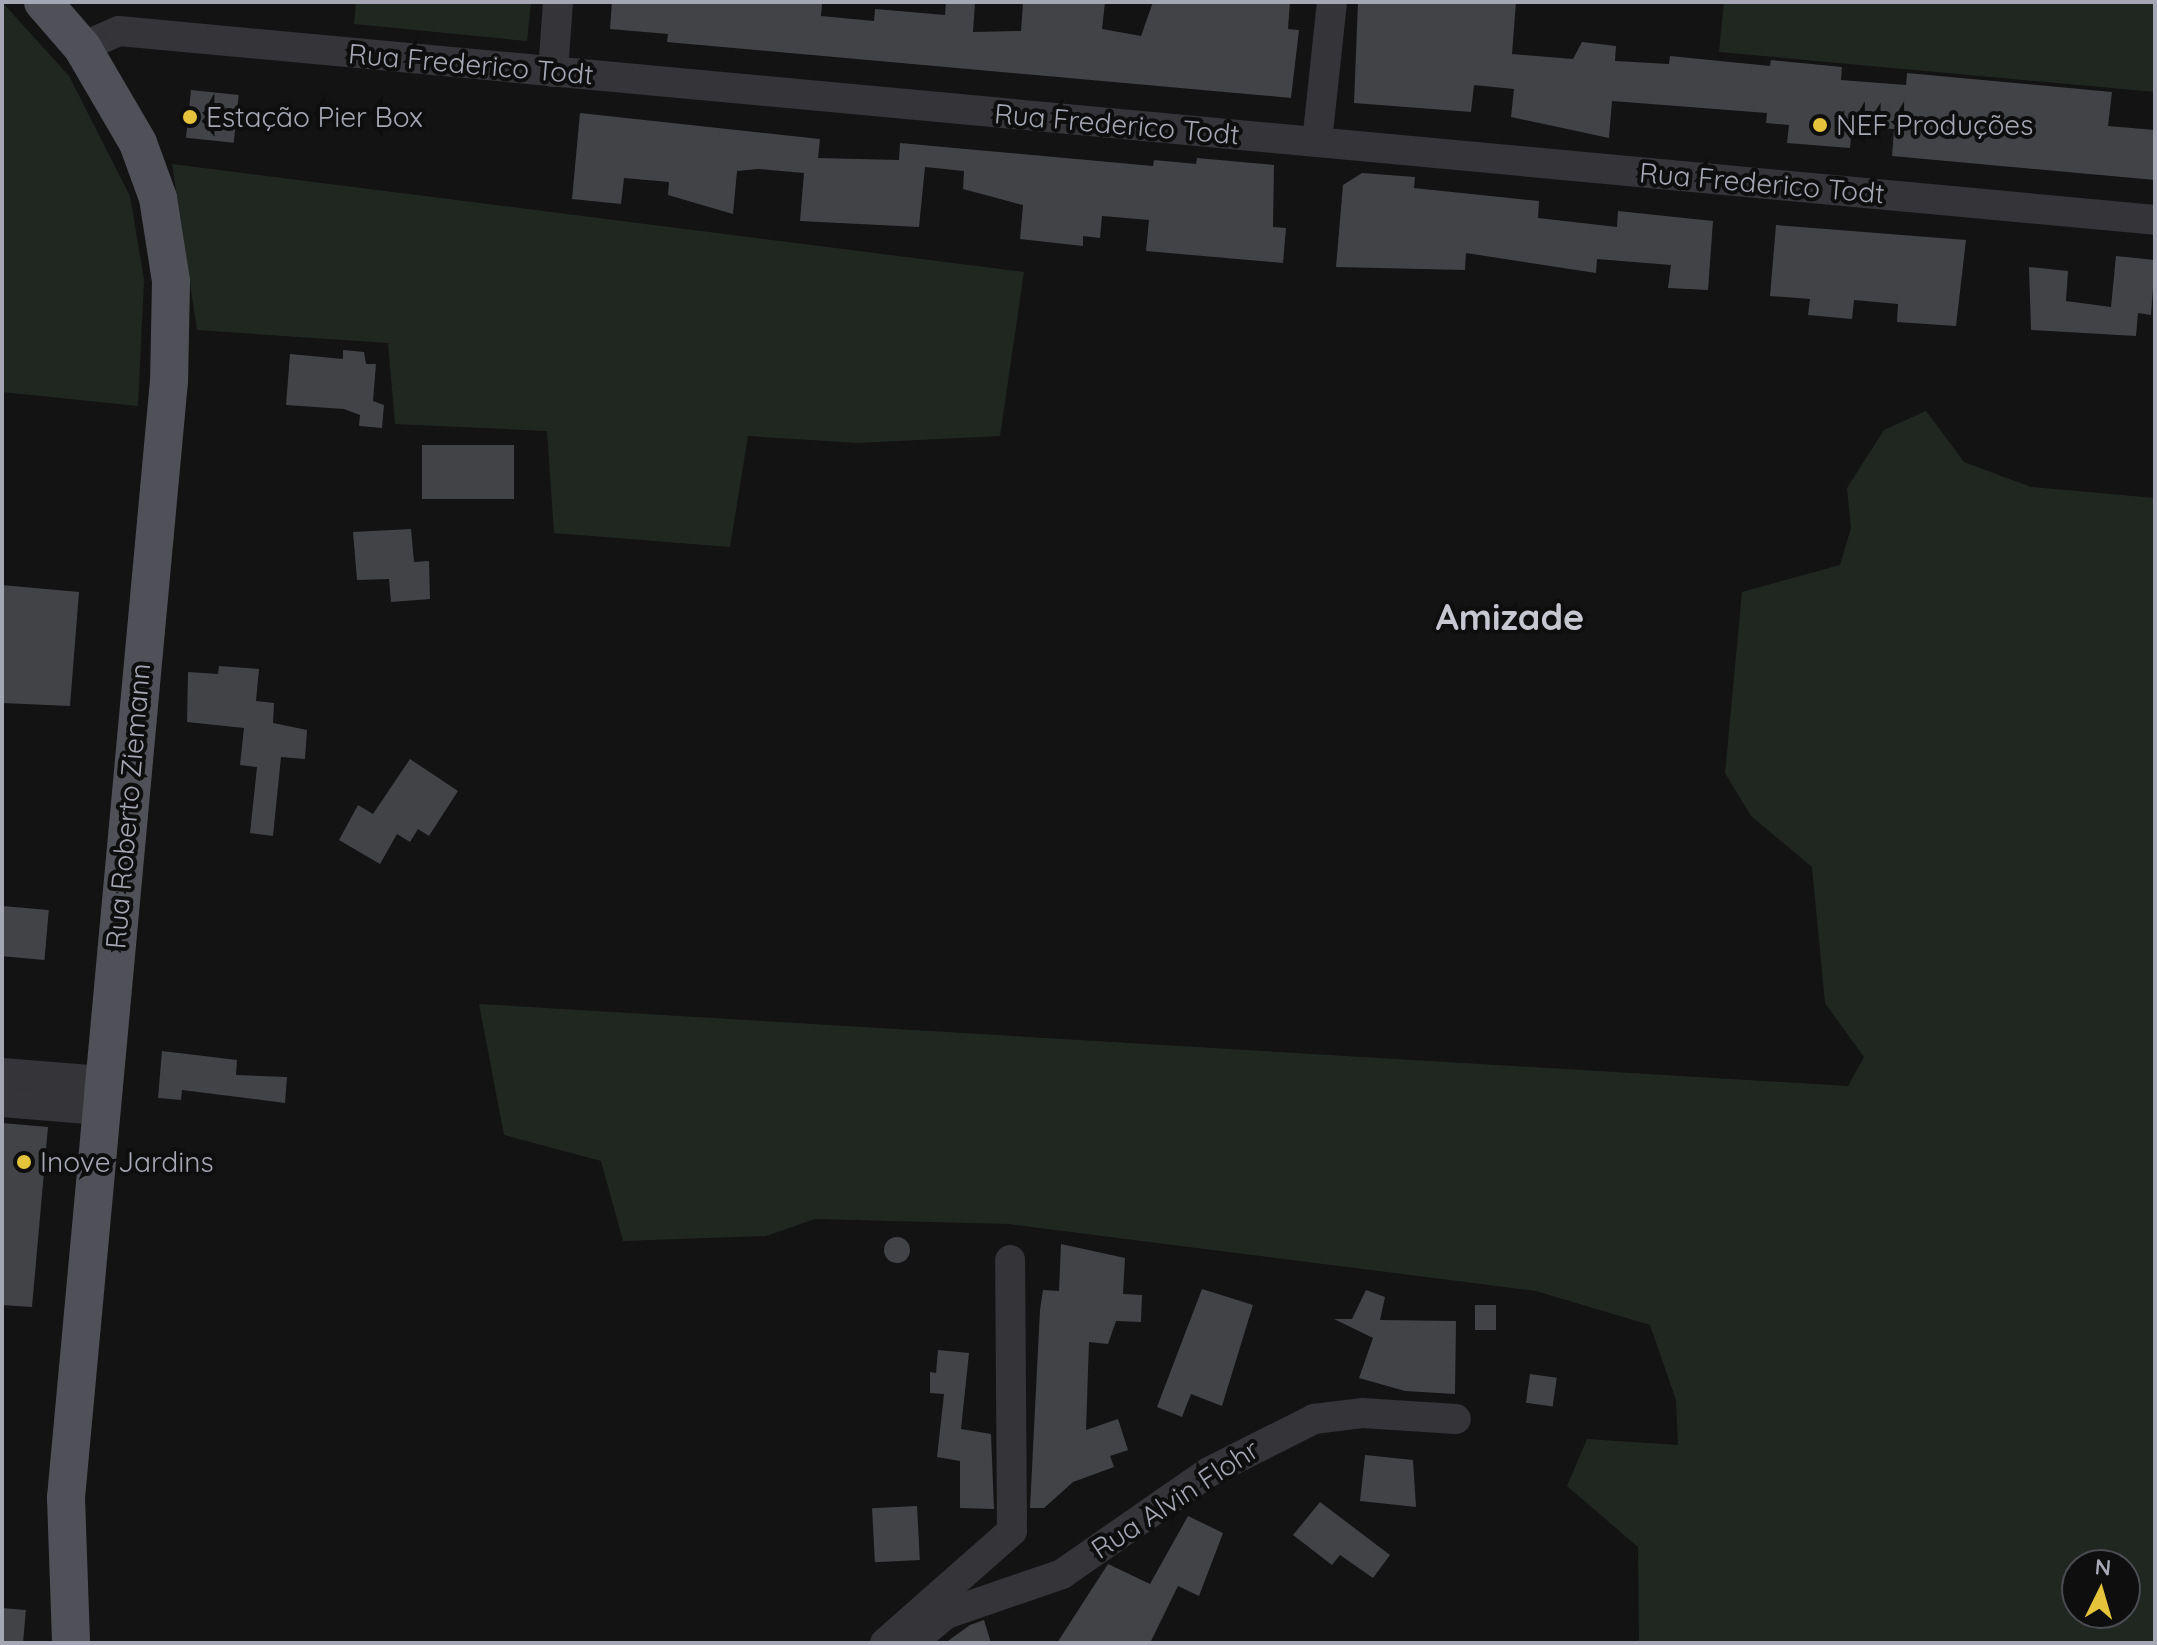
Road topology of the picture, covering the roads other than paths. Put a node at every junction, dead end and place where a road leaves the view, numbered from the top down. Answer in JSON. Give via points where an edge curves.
{"nodes":[{"id":1,"x":43,"y":2,"type":"edge"},
{"id":2,"x":558,"y":2,"type":"edge"},
{"id":3,"x":1332,"y":2,"type":"edge"},
{"id":4,"x":82,"y":47,"type":"junction"},
{"id":5,"x":553,"y":72,"type":"junction"},
{"id":6,"x":1317,"y":142,"type":"junction"},
{"id":7,"x":2155,"y":220,"type":"edge"},
{"id":8,"x":2,"y":1073,"type":"edge"},
{"id":9,"x":102,"y":1096,"type":"junction"},
{"id":10,"x":2,"y":1102,"type":"edge"},
{"id":11,"x":1010,"y":1260,"type":"dead end"},
{"id":12,"x":1456,"y":1419,"type":"dead end"},
{"id":13,"x":71,"y":1643,"type":"edge"},
{"id":14,"x":885,"y":1643,"type":"edge"},
{"id":15,"x":911,"y":1643,"type":"edge"}],
"edges":[{"from":1,"to":4,"type":"main road","name":"Rua Roberto Ziemann"},
{"from":2,"to":5,"type":"street"},
{"from":3,"to":6,"type":"street"},
{"from":4,"to":5,"type":"street","name":"Rua Frederico Todt","via":[[119,31]]},
{"from":4,"to":9,"type":"main road","name":"Rua Roberto Ziemann","via":[[148,167],[171,281],[169,381]]},
{"from":5,"to":6,"type":"street","name":"Rua Frederico Todt"},
{"from":6,"to":7,"type":"street","name":"Rua Frederico Todt"},
{"from":8,"to":9,"type":"street"},
{"from":9,"to":10,"type":"street"},
{"from":9,"to":13,"type":"main road","name":"Rua Roberto Ziemann","via":[[66,1498]]},
{"from":11,"to":14,"type":"street","via":[[1012,1531]]},
{"from":12,"to":15,"type":"street","name":"Rua Alvin Flohr","via":[[1362,1413],[1314,1419],[1209,1472],[1062,1574],[946,1614]]}]}
